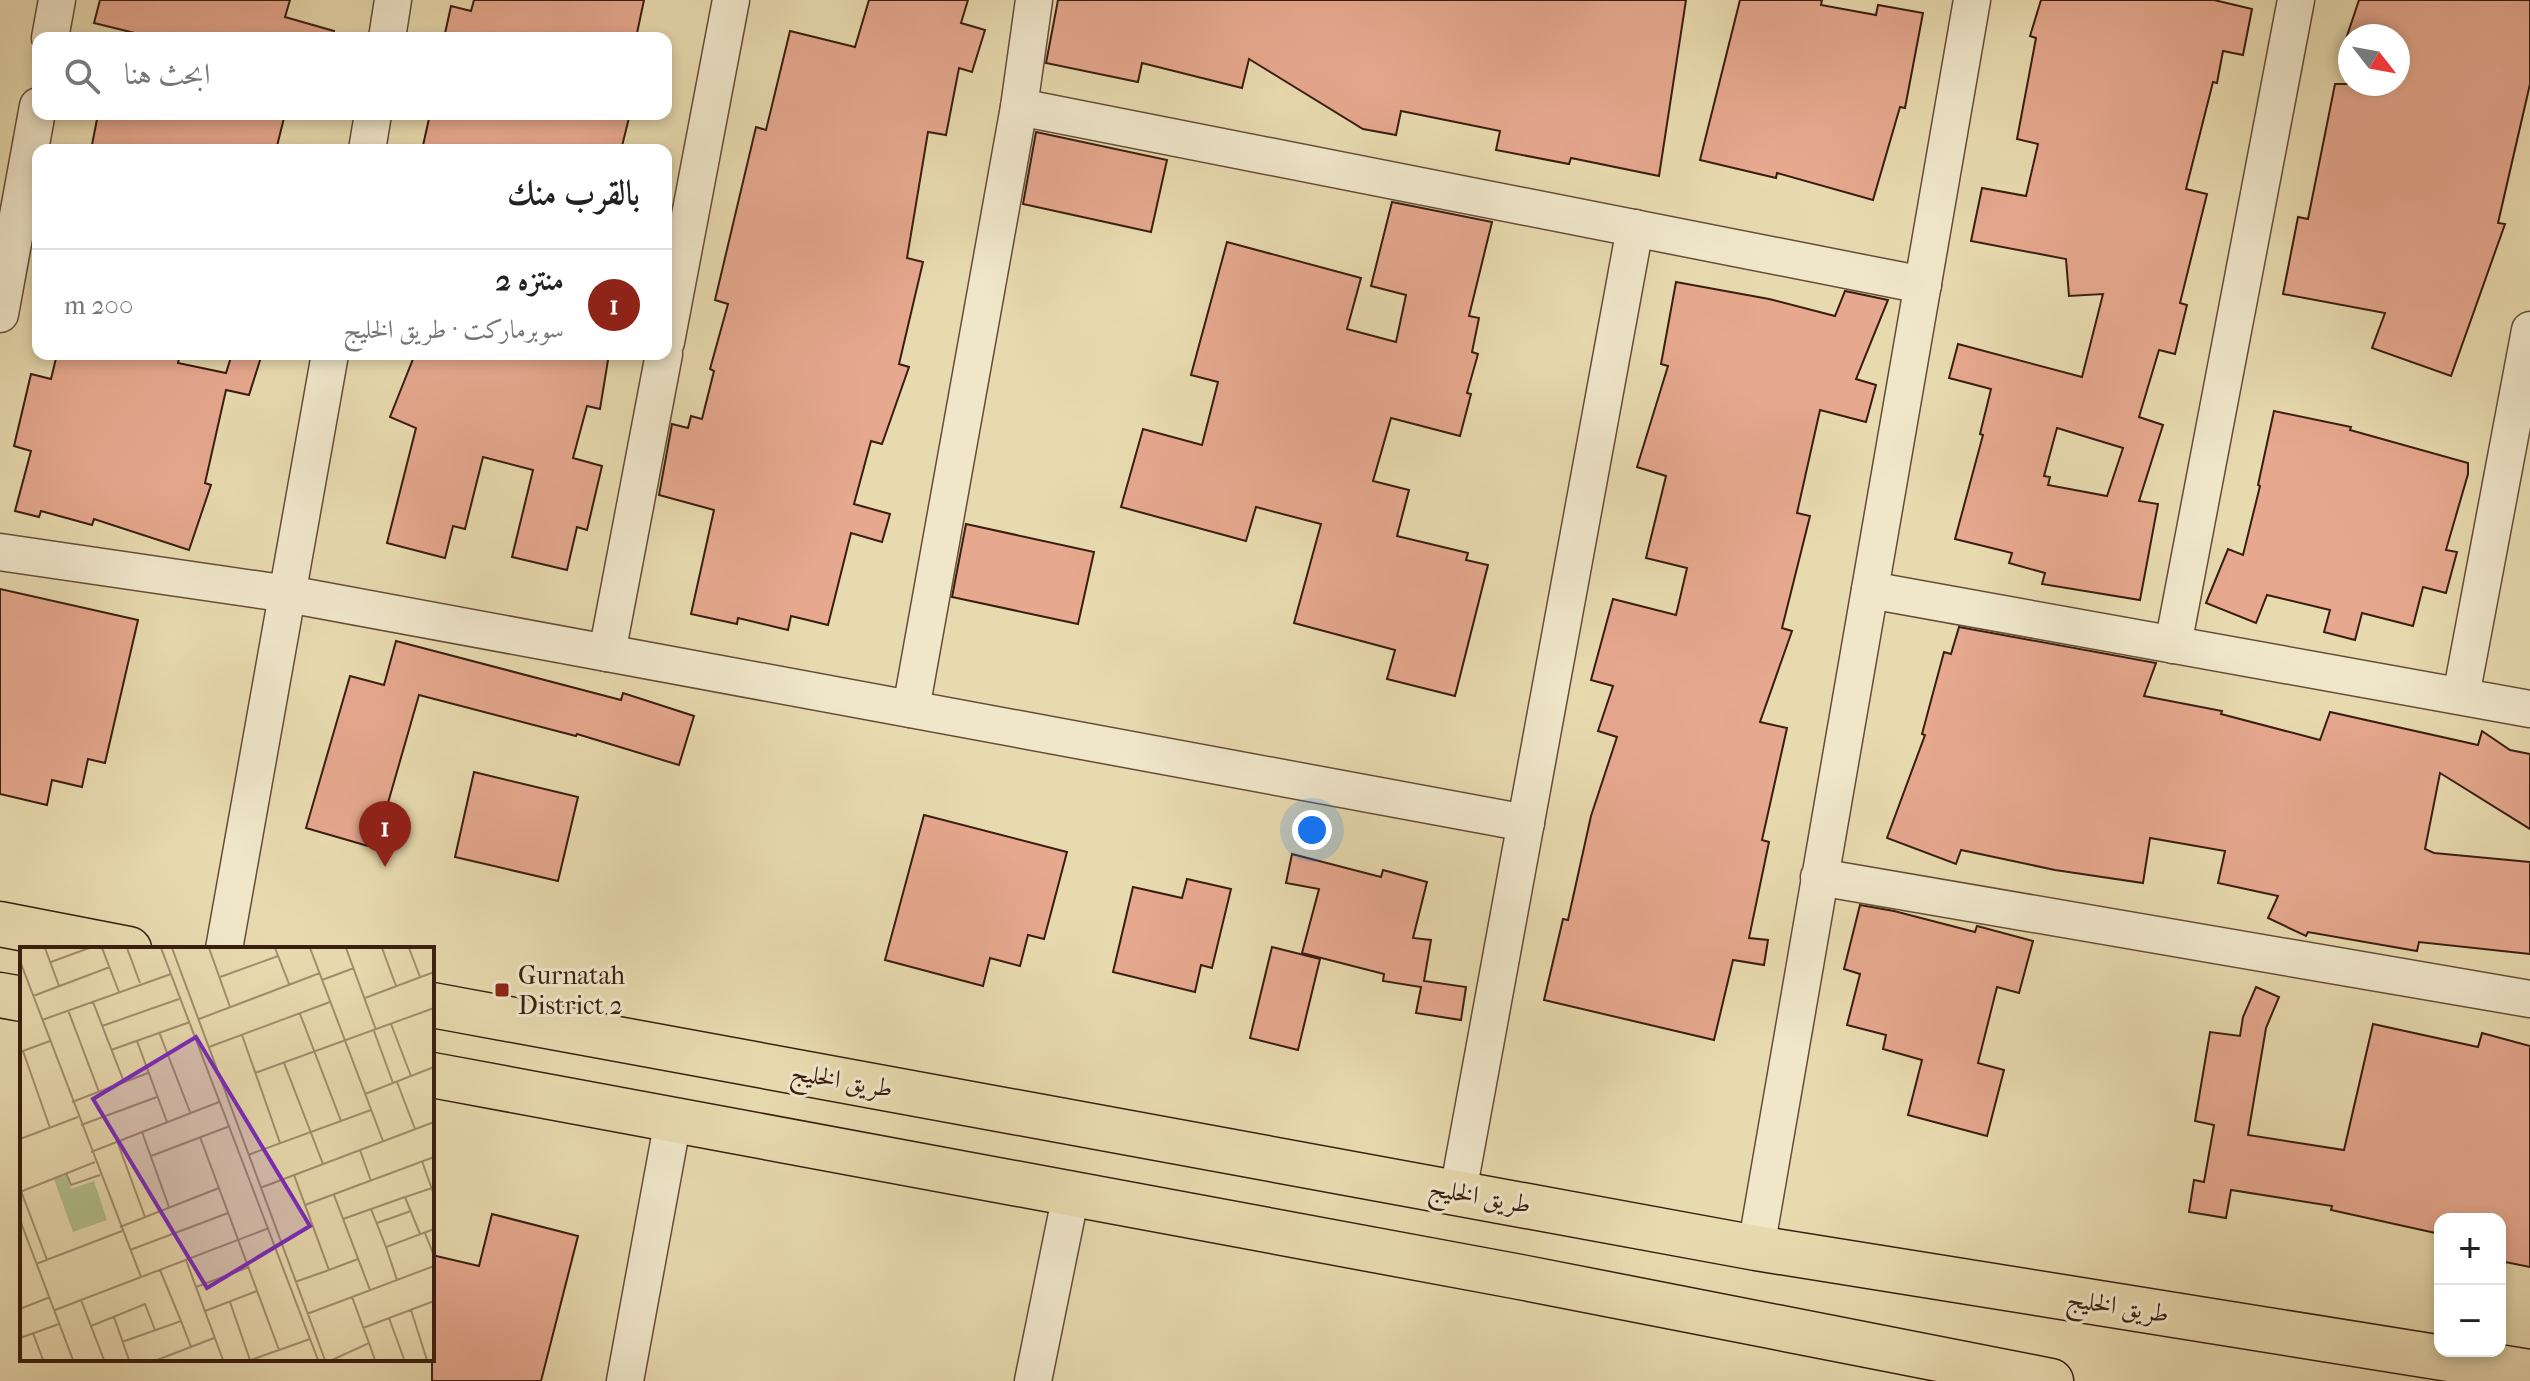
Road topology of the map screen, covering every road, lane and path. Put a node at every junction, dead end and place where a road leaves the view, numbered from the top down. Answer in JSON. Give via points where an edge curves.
{"nodes":[{"id":1,"x":57,"y":0,"type":"edge"},
{"id":2,"x":393,"y":0,"type":"edge"},
{"id":3,"x":731,"y":0,"type":"edge"},
{"id":4,"x":1034,"y":0,"type":"edge"},
{"id":5,"x":1972,"y":0,"type":"edge"},
{"id":6,"x":2296,"y":0,"type":"edge"},
{"id":7,"x":51,"y":32,"type":"edge"},
{"id":8,"x":388,"y":32,"type":"edge"},
{"id":9,"x":1019,"y":107,"type":"junction"},
{"id":10,"x":35,"y":120,"type":"edge"},
{"id":11,"x":372,"y":120,"type":"edge"},
{"id":12,"x":368,"y":144,"type":"edge"},
{"id":13,"x":1635,"y":228,"type":"junction"},
{"id":14,"x":1923,"y":285,"type":"junction"},
{"id":15,"x":672,"y":310,"type":"edge"},
{"id":16,"x":0,"y":314,"type":"edge"},
{"id":17,"x":2530,"y":330,"type":"edge"},
{"id":18,"x":329,"y":360,"type":"edge"},
{"id":19,"x":663,"y":360,"type":"edge"},
{"id":20,"x":2523,"y":403,"type":"edge"},
{"id":21,"x":0,"y":552,"type":"edge"},
{"id":22,"x":1870,"y":590,"type":"junction"},
{"id":23,"x":288,"y":594,"type":"junction"},
{"id":24,"x":2173,"y":645,"type":"junction"},
{"id":25,"x":607,"y":653,"type":"junction"},
{"id":26,"x":2461,"y":696,"type":"junction"},
{"id":27,"x":911,"y":709,"type":"junction"},
{"id":28,"x":2530,"y":709,"type":"edge"},
{"id":29,"x":1526,"y":823,"type":"junction"},
{"id":30,"x":1819,"y":877,"type":"junction"},
{"id":31,"x":0,"y":924,"type":"edge"},
{"id":32,"x":119,"y":947,"type":"edge"},
{"id":33,"x":224,"y":947,"type":"edge"},
{"id":34,"x":0,"y":995,"type":"edge"},
{"id":35,"x":20,"y":999,"type":"edge"},
{"id":36,"x":2530,"y":999,"type":"edge"},
{"id":37,"x":434,"y":1005,"type":"edge"},
{"id":38,"x":434,"y":1075,"type":"edge"},
{"id":39,"x":673,"y":1120,"type":"junction"},
{"id":40,"x":1458,"y":1192,"type":"junction"},
{"id":41,"x":1071,"y":1194,"type":"junction"},
{"id":42,"x":1756,"y":1248,"type":"junction"},
{"id":43,"x":2530,"y":1372,"type":"edge"},
{"id":44,"x":625,"y":1381,"type":"edge"},
{"id":45,"x":1033,"y":1381,"type":"edge"},
{"id":46,"x":2051,"y":1381,"type":"edge"}],
"edges":[{"from":1,"to":7,"type":"street"},
{"from":2,"to":8,"type":"street"},
{"from":3,"to":15,"type":"street"},
{"from":4,"to":9,"type":"street"},
{"from":5,"to":14,"type":"street"},
{"from":6,"to":24,"type":"street"},
{"from":9,"to":13,"type":"street"},
{"from":9,"to":27,"type":"street"},
{"from":10,"to":16,"type":"street"},
{"from":11,"to":12,"type":"street"},
{"from":13,"to":14,"type":"street"},
{"from":13,"to":29,"type":"street"},
{"from":14,"to":22,"type":"street"},
{"from":17,"to":20,"type":"street"},
{"from":18,"to":23,"type":"street"},
{"from":19,"to":25,"type":"street"},
{"from":20,"to":26,"type":"street"},
{"from":21,"to":23,"type":"street"},
{"from":22,"to":24,"type":"street"},
{"from":22,"to":30,"type":"street"},
{"from":23,"to":25,"type":"street"},
{"from":23,"to":33,"type":"street"},
{"from":24,"to":26,"type":"street"},
{"from":25,"to":27,"type":"street"},
{"from":26,"to":28,"type":"street"},
{"from":27,"to":29,"type":"street"},
{"from":29,"to":40,"type":"street"},
{"from":30,"to":36,"type":"street"},
{"from":30,"to":42,"type":"street"},
{"from":31,"to":32,"type":"main road"},
{"from":34,"to":35,"type":"main road"},
{"from":37,"to":40,"type":"main road","name":"طريق الخليج"},
{"from":38,"to":39,"type":"main road"},
{"from":39,"to":41,"type":"main road"},
{"from":39,"to":44,"type":"street"},
{"from":40,"to":42,"type":"main road","name":"طريق الخليج"},
{"from":41,"to":45,"type":"street"},
{"from":41,"to":46,"type":"main road"},
{"from":42,"to":43,"type":"main road","name":"طريق الخليج"}]}
